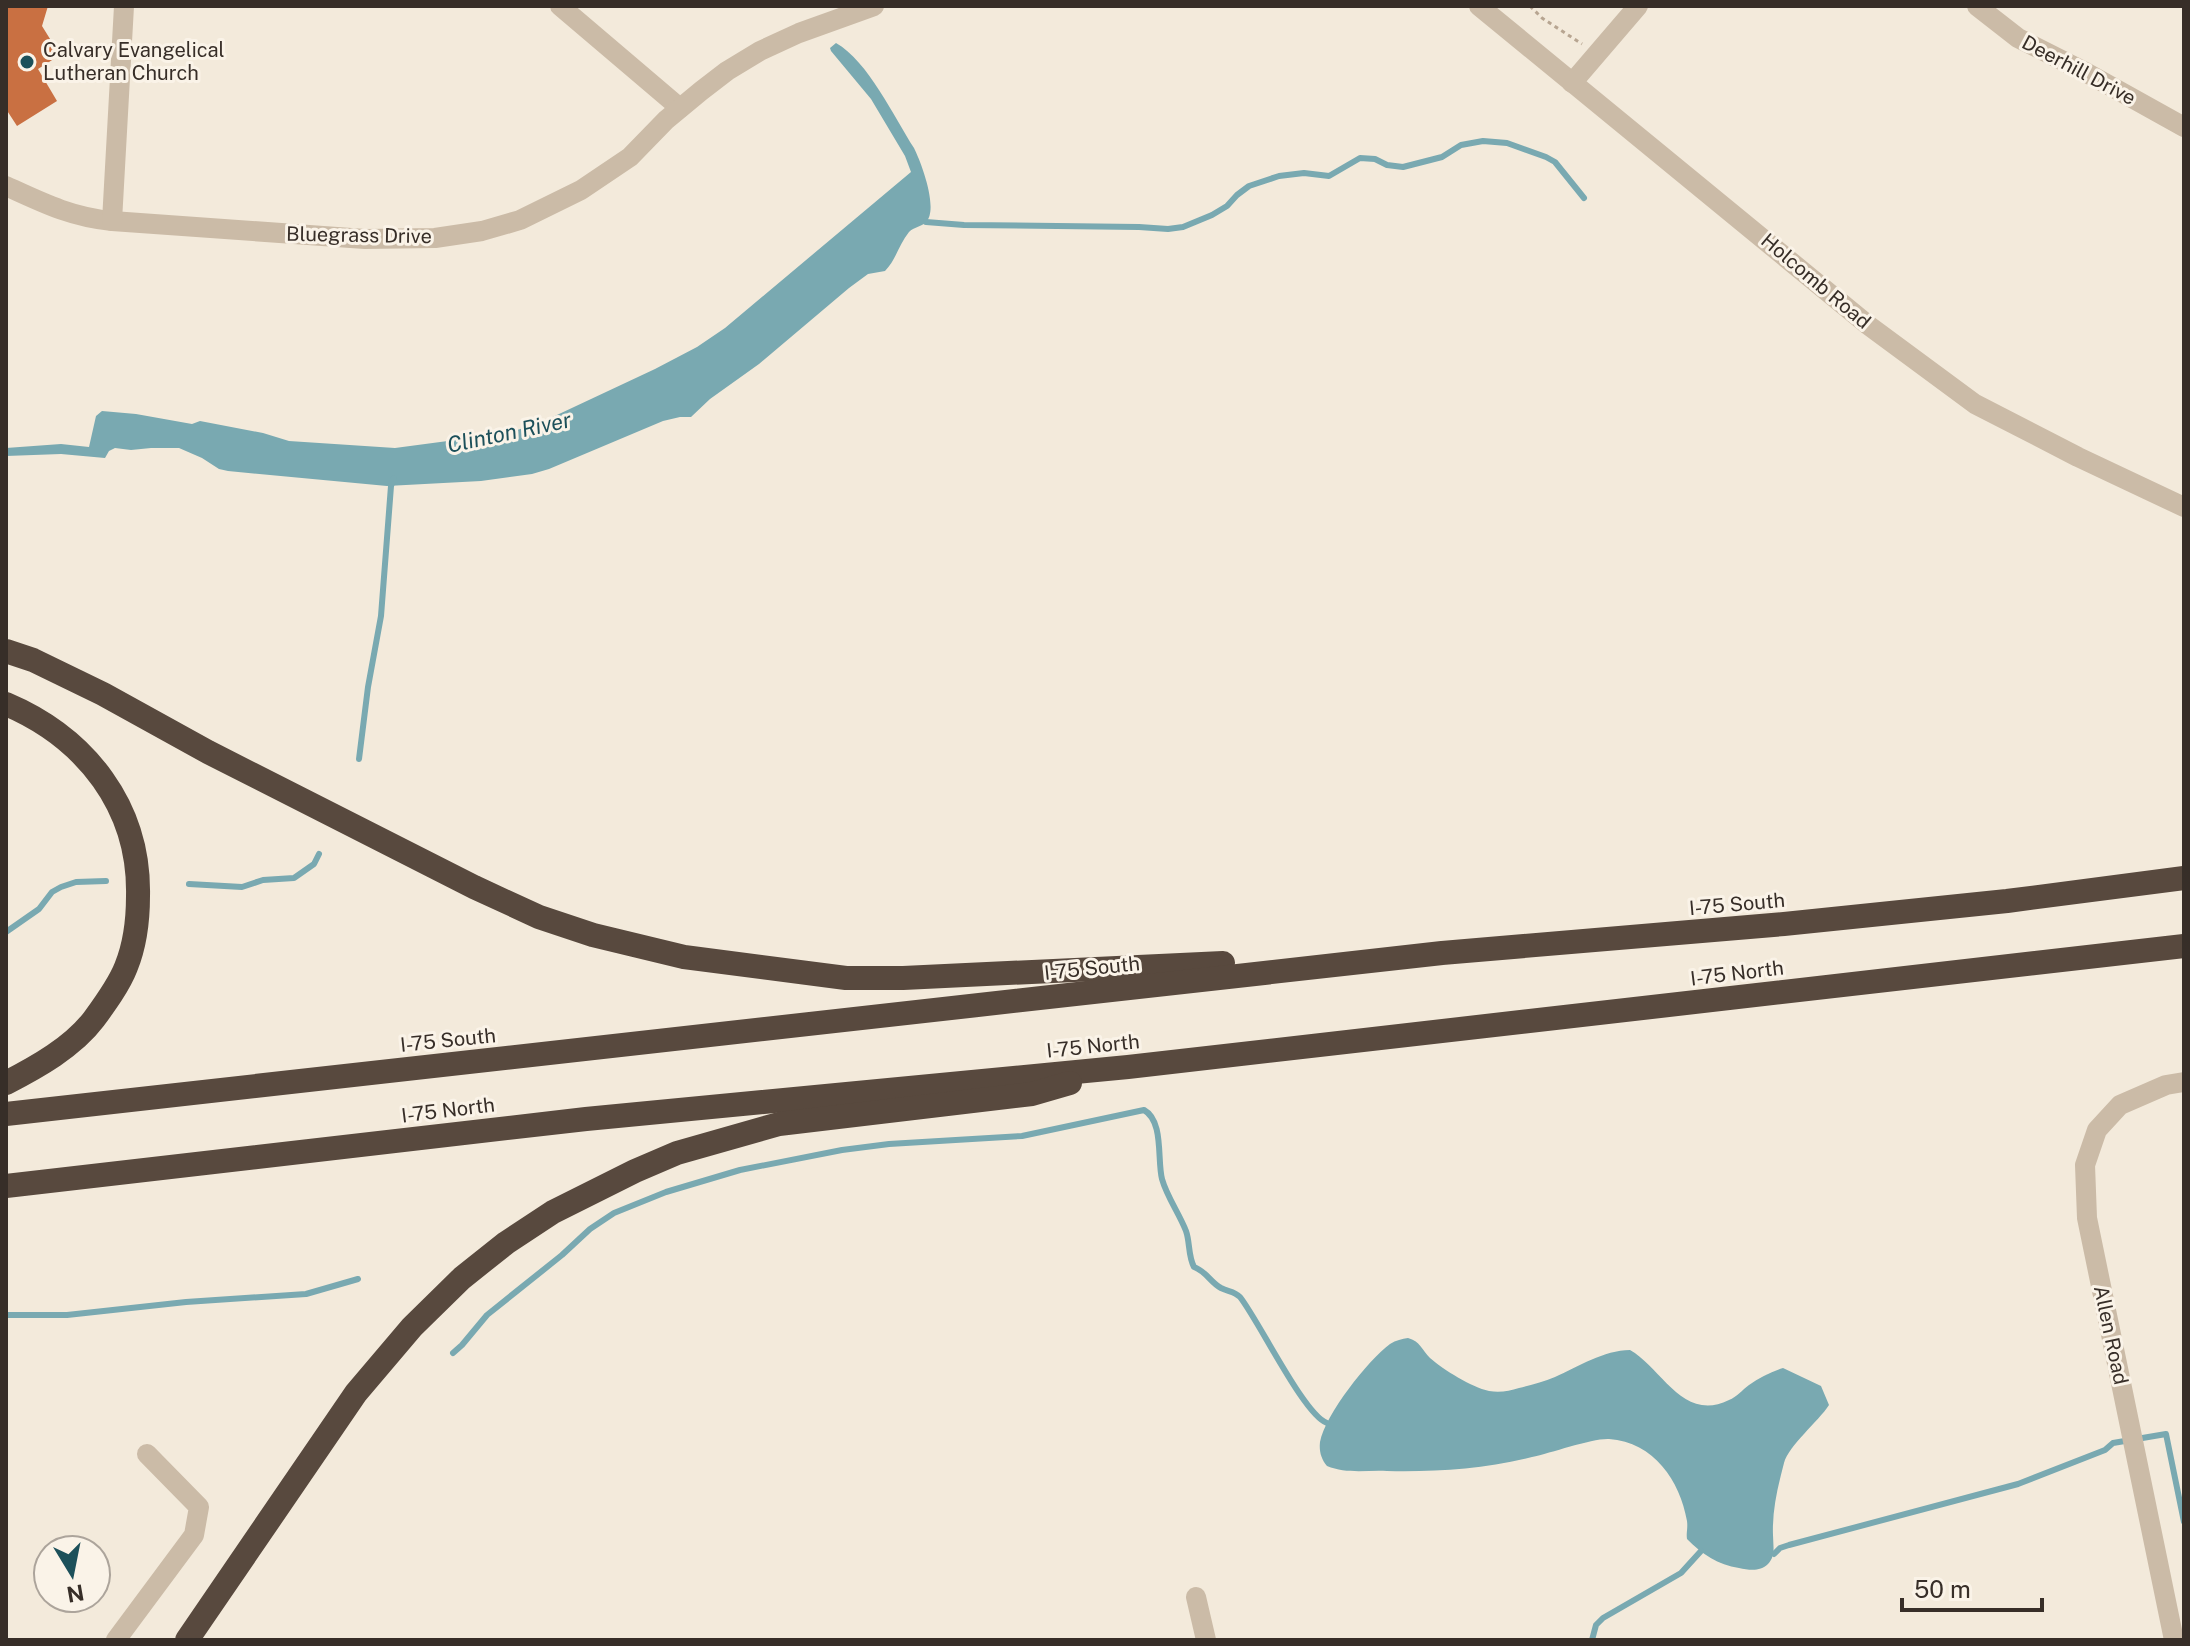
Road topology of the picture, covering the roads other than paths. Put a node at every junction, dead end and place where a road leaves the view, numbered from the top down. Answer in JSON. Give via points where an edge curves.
{"nodes":[{"id":1,"x":124,"y":6,"type":"edge"},
{"id":2,"x":560,"y":6,"type":"edge"},
{"id":3,"x":874,"y":6,"type":"edge"},
{"id":4,"x":1479,"y":6,"type":"edge"},
{"id":5,"x":1638,"y":6,"type":"edge"},
{"id":6,"x":1977,"y":6,"type":"edge"},
{"id":7,"x":1572,"y":83,"type":"junction"},
{"id":8,"x":680,"y":108,"type":"junction"},
{"id":9,"x":2184,"y":127,"type":"edge"},
{"id":10,"x":6,"y":186,"type":"edge"},
{"id":11,"x":112,"y":221,"type":"junction"},
{"id":12,"x":2184,"y":507,"type":"edge"},
{"id":13,"x":6,"y":651,"type":"edge"},
{"id":14,"x":6,"y":704,"type":"edge"},
{"id":15,"x":2184,"y":878,"type":"edge"},
{"id":16,"x":2184,"y":946,"type":"edge"},
{"id":17,"x":1442,"y":953,"type":"junction"},
{"id":18,"x":1128,"y":1067,"type":"junction"},
{"id":19,"x":2184,"y":1082,"type":"edge"},
{"id":20,"x":6,"y":1083,"type":"edge"},
{"id":21,"x":6,"y":1114,"type":"edge"},
{"id":22,"x":6,"y":1186,"type":"edge"},
{"id":23,"x":147,"y":1454,"type":"dead end"},
{"id":24,"x":1196,"y":1597,"type":"dead end"},
{"id":25,"x":2168,"y":1639,"type":"edge"},
{"id":26,"x":116,"y":1640,"type":"edge"},
{"id":27,"x":187,"y":1640,"type":"edge"},
{"id":28,"x":1206,"y":1640,"type":"edge"}],
"edges":[{"from":1,"to":11,"type":"street"},
{"from":2,"to":8,"type":"street"},
{"from":3,"to":8,"type":"street","name":"Bluegrass Drive","via":[[760,51]]},
{"from":4,"to":7,"type":"street","name":"Holcomb Road"},
{"from":5,"to":7,"type":"street"},
{"from":6,"to":9,"type":"street","name":"Deerhill Drive","via":[[2018,38]]},
{"from":7,"to":12,"type":"street","name":"Holcomb Road","via":[[1868,325],[1975,404]]},
{"from":8,"to":11,"type":"street","name":"Bluegrass Drive","via":[[630,157],[581,190],[520,220],[482,231],[365,239]]},
{"from":10,"to":11,"type":"street","name":"Bluegrass Drive","via":[[56,209]]},
{"from":13,"to":17,"type":"highway","via":[[103,694],[405,853],[539,917],[684,957],[846,978],[903,978]]},
{"from":14,"to":20,"type":"highway","via":[[68,740],[112,790],[130,831],[139,874],[134,942],[125,969],[93,1020],[72,1042]]},
{"from":15,"to":17,"type":"highway","name":"I-75 South","via":[[1799,923]]},
{"from":16,"to":18,"type":"highway","name":"I-75 North"},
{"from":17,"to":21,"type":"highway","name":"I-75 South"},
{"from":18,"to":22,"type":"highway","name":"I-75 North","via":[[586,1119]]},
{"from":18,"to":27,"type":"highway","via":[[1032,1094],[779,1124],[735,1135],[677,1153],[553,1212],[462,1278],[412,1327],[356,1393]]},
{"from":19,"to":25,"type":"street","name":"Allen Road","via":[[2120,1105],[2097,1130],[2085,1165],[2087,1218]]},
{"from":23,"to":26,"type":"street","via":[[199,1507],[194,1535]]},
{"from":24,"to":28,"type":"street"}]}
